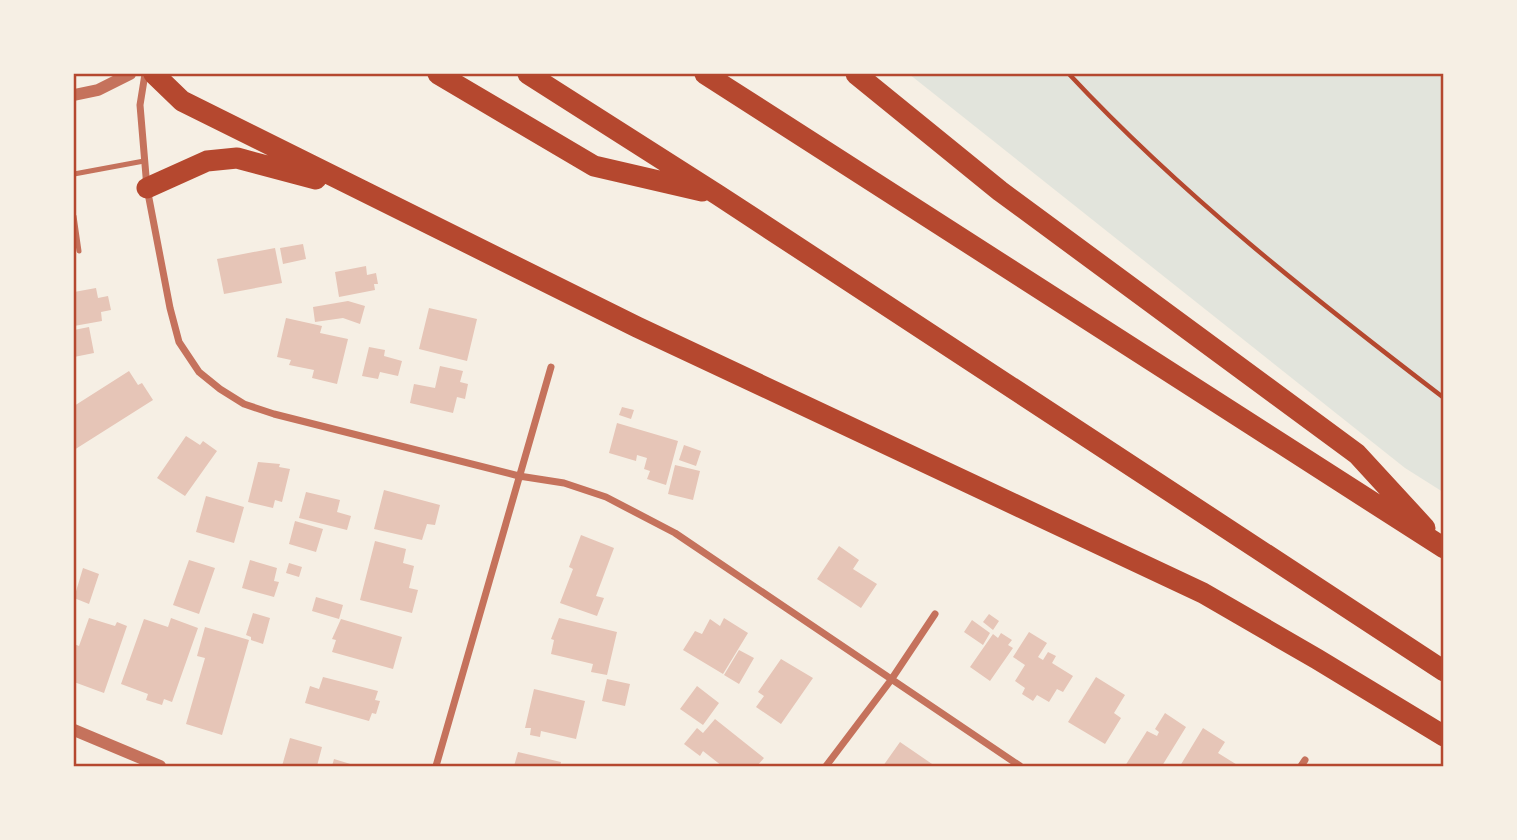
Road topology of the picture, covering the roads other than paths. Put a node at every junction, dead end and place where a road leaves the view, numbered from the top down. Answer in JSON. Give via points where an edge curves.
{"nodes":[{"id":1,"x":131,"y":74,"type":"edge"},
{"id":2,"x":145,"y":74,"type":"edge"},
{"id":3,"x":154,"y":74,"type":"edge"},
{"id":4,"x":438,"y":74,"type":"edge"},
{"id":5,"x":528,"y":74,"type":"edge"},
{"id":6,"x":705,"y":74,"type":"edge"},
{"id":7,"x":856,"y":74,"type":"edge"},
{"id":8,"x":74,"y":95,"type":"edge"},
{"id":9,"x":144,"y":161,"type":"junction"},
{"id":10,"x":74,"y":174,"type":"edge"},
{"id":11,"x":147,"y":188,"type":"junction"},
{"id":12,"x":718,"y":195,"type":"junction"},
{"id":13,"x":382,"y":199,"type":"junction"},
{"id":14,"x":74,"y":216,"type":"edge"},
{"id":15,"x":79,"y":251,"type":"dead end"},
{"id":16,"x":551,"y":367,"type":"dead end"},
{"id":17,"x":519,"y":476,"type":"junction"},
{"id":18,"x":1444,"y":548,"type":"edge"},
{"id":19,"x":935,"y":614,"type":"dead end"},
{"id":20,"x":1444,"y":671,"type":"edge"},
{"id":21,"x":891,"y":680,"type":"junction"},
{"id":22,"x":74,"y":730,"type":"edge"},
{"id":23,"x":1444,"y":736,"type":"edge"},
{"id":24,"x":160,"y":766,"type":"edge"},
{"id":25,"x":436,"y":766,"type":"edge"},
{"id":26,"x":826,"y":766,"type":"edge"},
{"id":27,"x":1020,"y":766,"type":"edge"}],
"edges":[{"from":1,"to":8,"type":"street","via":[[98,90]]},
{"from":2,"to":9,"type":"street","via":[[140,105]]},
{"from":3,"to":13,"type":"highway","via":[[182,101]]},
{"from":4,"to":12,"type":"highway","via":[[594,166]]},
{"from":5,"to":12,"type":"highway"},
{"from":6,"to":18,"type":"highway"},
{"from":7,"to":18,"type":"highway","via":[[1000,191],[1357,454]]},
{"from":9,"to":10,"type":"lane"},
{"from":9,"to":11,"type":"street"},
{"from":11,"to":13,"type":"highway","via":[[207,161],[237,158]]},
{"from":11,"to":17,"type":"street","via":[[179,342],[199,372],[220,389],[244,404],[274,414]]},
{"from":12,"to":20,"type":"highway"},
{"from":13,"to":23,"type":"highway","via":[[637,327],[1203,593]]},
{"from":14,"to":15,"type":"lane"},
{"from":16,"to":17,"type":"street"},
{"from":17,"to":21,"type":"street","via":[[564,483],[641,514]]},
{"from":17,"to":25,"type":"street"},
{"from":19,"to":21,"type":"street"},
{"from":21,"to":26,"type":"street"},
{"from":21,"to":27,"type":"street"},
{"from":22,"to":24,"type":"street"}]}
